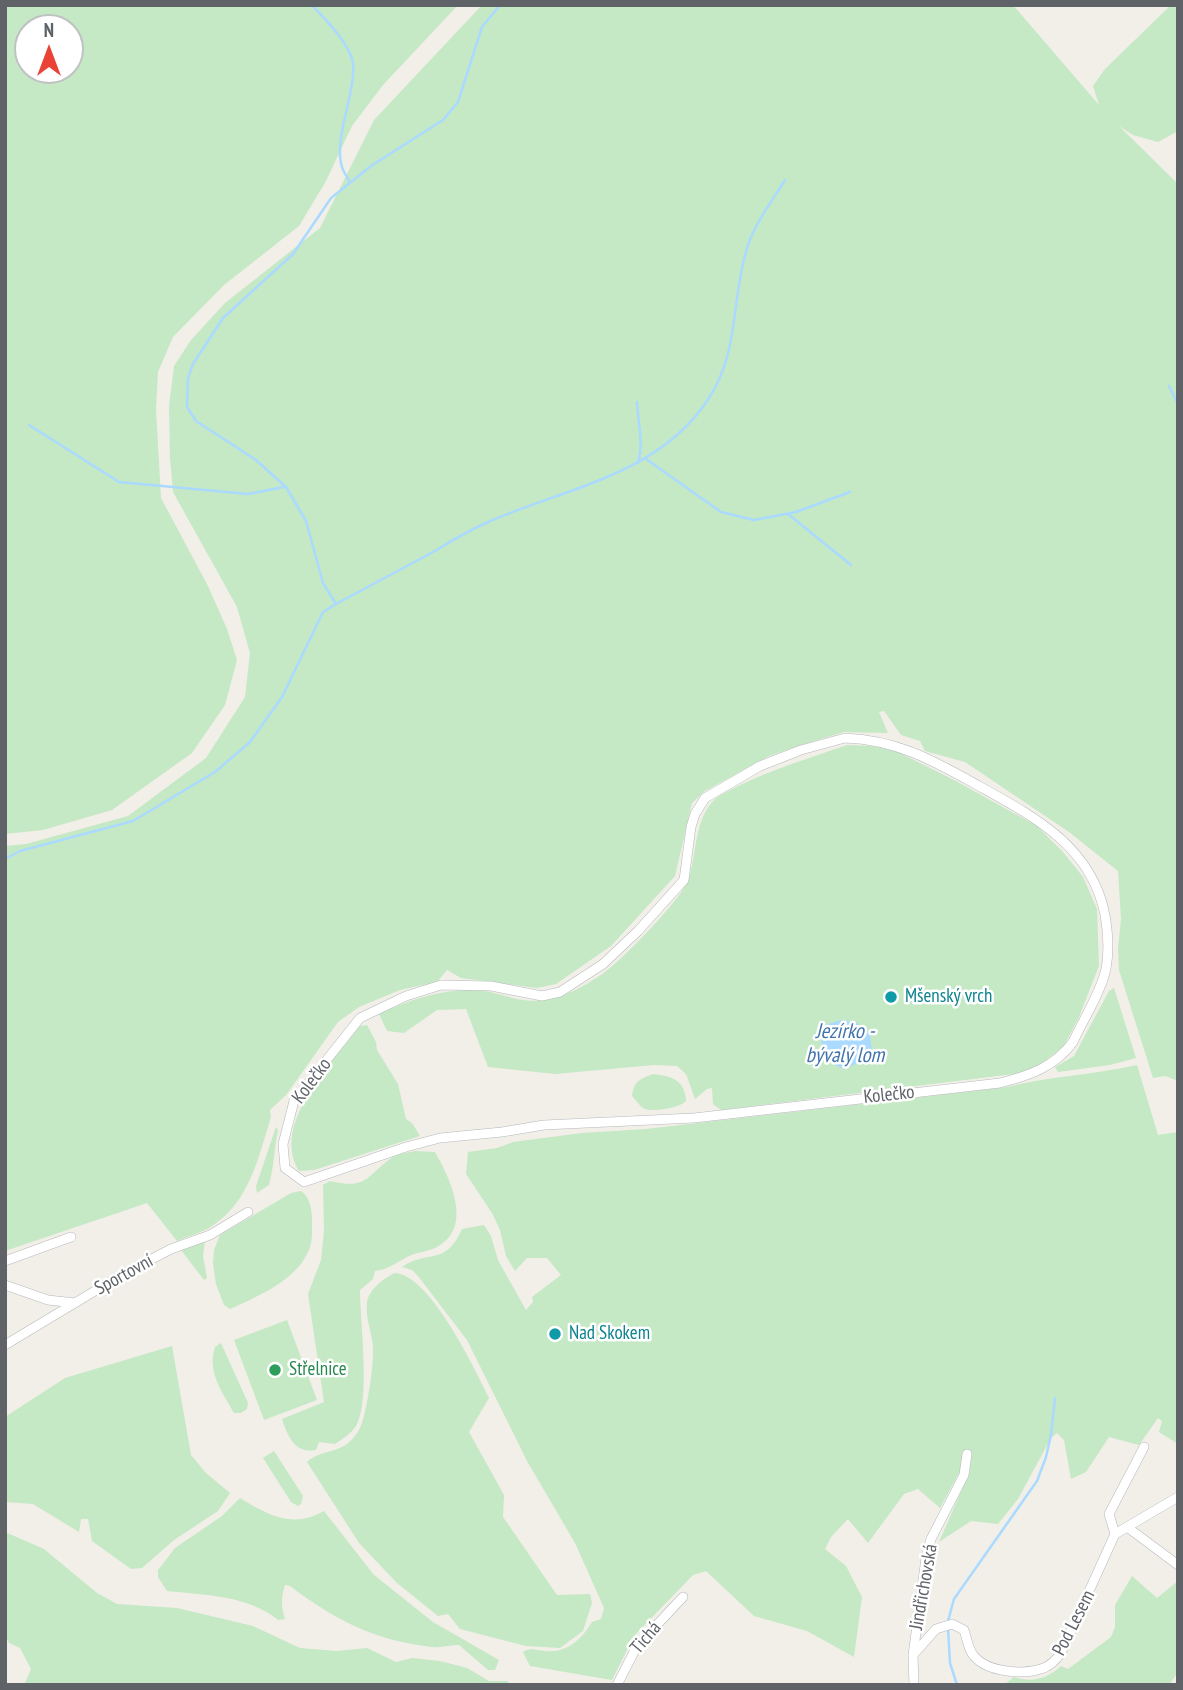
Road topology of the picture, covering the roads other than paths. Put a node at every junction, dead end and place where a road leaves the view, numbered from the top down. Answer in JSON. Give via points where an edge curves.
{"nodes":[{"id":1,"x":1086,"y":865,"type":"joint"},
{"id":2,"x":248,"y":1212,"type":"dead end"},
{"id":3,"x":71,"y":1237,"type":"dead end"},
{"id":4,"x":5,"y":1261,"type":"edge"},
{"id":5,"x":5,"y":1285,"type":"edge"},
{"id":6,"x":75,"y":1303,"type":"junction"},
{"id":7,"x":5,"y":1345,"type":"edge"},
{"id":8,"x":1144,"y":1447,"type":"dead end"},
{"id":9,"x":967,"y":1454,"type":"dead end"},
{"id":10,"x":1178,"y":1497,"type":"edge"},
{"id":11,"x":1127,"y":1527,"type":"junction"},
{"id":12,"x":1115,"y":1534,"type":"junction"},
{"id":13,"x":1178,"y":1565,"type":"edge"},
{"id":14,"x":683,"y":1597,"type":"dead end"},
{"id":15,"x":913,"y":1655,"type":"junction"},
{"id":16,"x":617,"y":1685,"type":"edge"},
{"id":17,"x":914,"y":1685,"type":"edge"}],
"edges":[{"from":1,"to":1,"type":"street","name":"Kolečko","via":[[1042,822],[922,754],[855,738],[801,750],[760,766],[705,798],[691,827],[684,880],[603,964],[560,992],[542,996],[491,986],[441,985],[360,1018],[294,1101],[283,1144],[285,1168],[304,1182],[440,1138],[580,1122],[694,1118],[1027,1077],[1073,1042],[1106,969],[1108,934],[1103,907]]},
{"from":2,"to":6,"type":"street","name":"Sportovní"},
{"from":3,"to":4,"type":"street"},
{"from":5,"to":6,"type":"street","via":[[48,1300]]},
{"from":6,"to":7,"type":"street","name":"Sportovní"},
{"from":8,"to":12,"type":"street","name":"Pod Lesem","via":[[1109,1514]]},
{"from":9,"to":15,"type":"street","name":"Jindřichovská","via":[[964,1475],[931,1539]]},
{"from":10,"to":11,"type":"street"},
{"from":11,"to":12,"type":"street"},
{"from":11,"to":13,"type":"street"},
{"from":12,"to":15,"type":"street","name":"Pod Lesem","via":[[1061,1653],[1049,1666],[1027,1671],[981,1662],[971,1652],[964,1630],[952,1624],[936,1629]]},
{"from":14,"to":16,"type":"street","name":"Tichá","via":[[637,1646]]},
{"from":15,"to":17,"type":"street","name":"Jindřichovská"}]}
